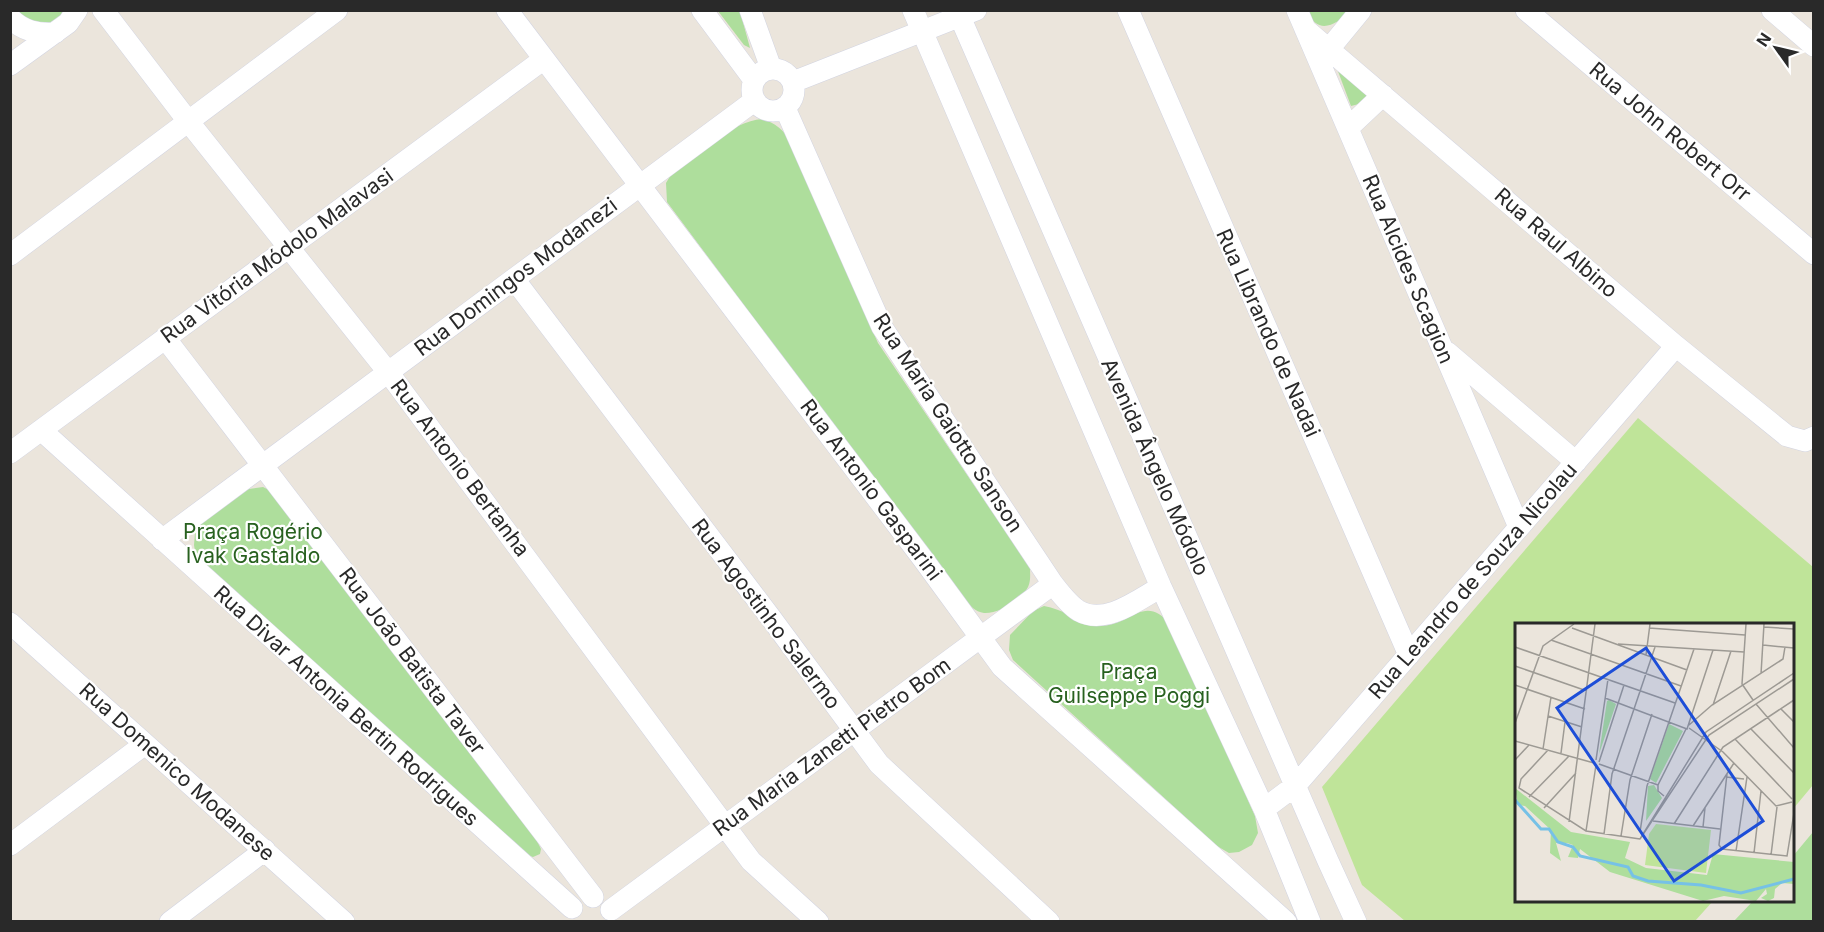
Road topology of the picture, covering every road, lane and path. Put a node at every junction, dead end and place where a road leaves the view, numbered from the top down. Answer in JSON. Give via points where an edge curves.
{"nodes":[{"id":1,"x":103,"y":10,"type":"edge"},
{"id":2,"x":337,"y":10,"type":"edge"},
{"id":3,"x":507,"y":10,"type":"edge"},
{"id":4,"x":702,"y":10,"type":"edge"},
{"id":5,"x":750,"y":10,"type":"edge"},
{"id":6,"x":913,"y":10,"type":"edge"},
{"id":7,"x":1128,"y":10,"type":"edge"},
{"id":8,"x":1361,"y":10,"type":"edge"},
{"id":9,"x":1526,"y":10,"type":"edge"},
{"id":10,"x":1772,"y":10,"type":"edge"},
{"id":11,"x":964,"y":13,"type":"edge"},
{"id":12,"x":10,"y":18,"type":"edge"},
{"id":13,"x":71,"y":19,"type":"edge"},
{"id":14,"x":1301,"y":20,"type":"edge"},
{"id":15,"x":922,"y":33,"type":"junction"},
{"id":16,"x":1814,"y":46,"type":"edge"},
{"id":17,"x":1329,"y":49,"type":"junction"},
{"id":18,"x":544,"y":59,"type":"junction"},
{"id":19,"x":10,"y":65,"type":"edge"},
{"id":20,"x":793,"y":82,"type":"junction"},
{"id":21,"x":759,"y":83,"type":"junction"},
{"id":22,"x":1383,"y":95,"type":"junction"},
{"id":23,"x":785,"y":108,"type":"junction"},
{"id":24,"x":188,"y":121,"type":"junction"},
{"id":25,"x":1348,"y":128,"type":"junction"},
{"id":26,"x":640,"y":184,"type":"junction"},
{"id":27,"x":289,"y":247,"type":"junction"},
{"id":28,"x":1814,"y":254,"type":"edge"},
{"id":29,"x":10,"y":255,"type":"edge"},
{"id":30,"x":514,"y":279,"type":"junction"},
{"id":31,"x":165,"y":338,"type":"junction"},
{"id":32,"x":1676,"y":346,"type":"junction"},
{"id":33,"x":1442,"y":348,"type":"junction"},
{"id":34,"x":388,"y":372,"type":"junction"},
{"id":35,"x":41,"y":430,"type":"junction"},
{"id":36,"x":1814,"y":437,"type":"edge"},
{"id":37,"x":10,"y":453,"type":"edge"},
{"id":38,"x":1576,"y":462,"type":"junction"},
{"id":39,"x":262,"y":465,"type":"junction"},
{"id":40,"x":1519,"y":527,"type":"junction"},
{"id":41,"x":162,"y":540,"type":"junction"},
{"id":42,"x":1053,"y":584,"type":"junction"},
{"id":43,"x":1161,"y":587,"type":"junction"},
{"id":44,"x":15,"y":634,"type":"edge"},
{"id":45,"x":981,"y":637,"type":"junction"},
{"id":46,"x":1409,"y":655,"type":"junction"},
{"id":47,"x":853,"y":731,"type":"junction"},
{"id":48,"x":145,"y":744,"type":"junction"},
{"id":49,"x":1296,"y":785,"type":"junction"},
{"id":50,"x":1264,"y":809,"type":"junction"},
{"id":51,"x":724,"y":826,"type":"junction"},
{"id":52,"x":10,"y":845,"type":"edge"},
{"id":53,"x":555,"y":847,"type":"junction"},
{"id":54,"x":265,"y":850,"type":"junction"},
{"id":55,"x":532,"y":872,"type":"junction"},
{"id":56,"x":593,"y":897,"type":"junction"},
{"id":57,"x":571,"y":915,"type":"edge"},
{"id":58,"x":612,"y":916,"type":"edge"},
{"id":59,"x":170,"y":921,"type":"edge"},
{"id":60,"x":344,"y":921,"type":"edge"},
{"id":61,"x":818,"y":921,"type":"edge"},
{"id":62,"x":1049,"y":921,"type":"edge"},
{"id":63,"x":1286,"y":921,"type":"edge"},
{"id":64,"x":1310,"y":921,"type":"edge"},
{"id":65,"x":1356,"y":921,"type":"edge"}],
"edges":[{"from":1,"to":24,"type":"street","name":"Rua Antonio Bertanha"},
{"from":2,"to":24,"type":"street"},
{"from":3,"to":18,"type":"street","name":"Rua Antonio Gasparini"},
{"from":4,"to":21,"type":"street"},
{"from":5,"to":21,"type":"street"},
{"from":6,"to":15,"type":"street","name":"Avenida Ângelo Módolo"},
{"from":7,"to":46,"type":"street","name":"Rua Librando de Nadai"},
{"from":8,"to":17,"type":"street"},
{"from":9,"to":28,"type":"street","name":"Rua John Robert Orr"},
{"from":10,"to":16,"type":"street"},
{"from":11,"to":15,"type":"street"},
{"from":11,"to":49,"type":"street","name":"Avenida Ângelo Módolo"},
{"from":12,"to":13,"type":"street","via":[[28,31],[42,34]]},
{"from":13,"to":19,"type":"street"},
{"from":14,"to":17,"type":"street","name":"Rua Raul Albino"},
{"from":14,"to":25,"type":"street","name":"Rua Alcides Scagion"},
{"from":15,"to":20,"type":"street"},
{"from":15,"to":43,"type":"street","name":"Avenida Ângelo Módolo"},
{"from":17,"to":22,"type":"street","name":"Rua Raul Albino"},
{"from":18,"to":26,"type":"street","name":"Rua Antonio Gasparini"},
{"from":18,"to":27,"type":"street","name":"Rua Vitória Módolo Malavasi"},
{"from":20,"to":21,"type":"street","via":[[784,71]]},
{"from":20,"to":23,"type":"street","via":[[793,97]]},
{"from":21,"to":23,"type":"street","via":[[758,106],[771,111]]},
{"from":21,"to":26,"type":"street","name":"Rua Domingos Modanezi"},
{"from":22,"to":25,"type":"street"},
{"from":22,"to":32,"type":"street","name":"Rua Raul Albino"},
{"from":23,"to":42,"type":"street","name":"Rua Maria Gaiotto Sanson","via":[[882,327]]},
{"from":24,"to":27,"type":"street","name":"Rua Antonio Bertanha"},
{"from":24,"to":29,"type":"street"},
{"from":25,"to":33,"type":"street","name":"Rua Alcides Scagion"},
{"from":26,"to":30,"type":"street","name":"Rua Domingos Modanezi"},
{"from":26,"to":45,"type":"street","name":"Rua Antonio Gasparini"},
{"from":27,"to":31,"type":"street","name":"Rua Vitória Módolo Malavasi"},
{"from":27,"to":34,"type":"street","name":"Rua Antonio Bertanha"},
{"from":30,"to":34,"type":"street","name":"Rua Domingos Modanezi"},
{"from":30,"to":47,"type":"street","name":"Rua Agostinho Salermo"},
{"from":31,"to":35,"type":"street","name":"Rua Vitória Módolo Malavasi"},
{"from":31,"to":39,"type":"street","name":"Rua João Batista Taver"},
{"from":32,"to":36,"type":"street","name":"Rua Raul Albino","via":[[1787,436],[1805,441]]},
{"from":32,"to":38,"type":"street","name":"Rua Leandro de Souza Nicolau"},
{"from":33,"to":38,"type":"street"},
{"from":33,"to":40,"type":"street","name":"Rua Alcides Scagion"},
{"from":34,"to":39,"type":"street","name":"Rua Domingos Modanezi"},
{"from":34,"to":51,"type":"street","name":"Rua Antonio Bertanha"},
{"from":35,"to":37,"type":"street","name":"Rua Vitória Módolo Malavasi"},
{"from":35,"to":41,"type":"street","name":"Rua Divar Antonia Bertin Rodrigues"},
{"from":38,"to":40,"type":"street","name":"Rua Leandro de Souza Nicolau"},
{"from":39,"to":41,"type":"street","name":"Rua Domingos Modanezi"},
{"from":39,"to":53,"type":"street","name":"Rua João Batista Taver"},
{"from":40,"to":46,"type":"street","name":"Rua Leandro de Souza Nicolau"},
{"from":41,"to":55,"type":"street","name":"Rua Divar Antonia Bertin Rodrigues"},
{"from":42,"to":43,"type":"street","name":"Rua Maria Gaiotto Sanson","via":[[1080,612],[1096,615],[1113,613]]},
{"from":42,"to":45,"type":"street","name":"Rua Maria Zanetti Pietro Bom"},
{"from":43,"to":50,"type":"street","name":"Avenida Ângelo Módolo"},
{"from":44,"to":48,"type":"street","name":"Rua Domenico Modanese"},
{"from":45,"to":47,"type":"street","name":"Rua Maria Zanetti Pietro Bom"},
{"from":45,"to":63,"type":"street","name":"Rua Antonio Gasparini","via":[[1002,667]]},
{"from":46,"to":49,"type":"street","name":"Rua Leandro de Souza Nicolau"},
{"from":47,"to":51,"type":"street","name":"Rua Maria Zanetti Pietro Bom"},
{"from":47,"to":62,"type":"street","name":"Rua Agostinho Salermo","via":[[879,764]]},
{"from":48,"to":52,"type":"street"},
{"from":48,"to":54,"type":"street","name":"Rua Domenico Modanese"},
{"from":49,"to":50,"type":"street","name":"Rua Leandro de Souza Nicolau"},
{"from":49,"to":65,"type":"street","name":"Avenida Ângelo Módolo"},
{"from":50,"to":64,"type":"street","name":"Avenida Ângelo Módolo"},
{"from":51,"to":58,"type":"street","name":"Rua Maria Zanetti Pietro Bom"},
{"from":51,"to":61,"type":"street","name":"Rua Antonio Bertanha","via":[[751,861]]},
{"from":53,"to":55,"type":"street"},
{"from":53,"to":56,"type":"street","name":"Rua João Batista Taver"},
{"from":54,"to":59,"type":"street"},
{"from":54,"to":60,"type":"street","name":"Rua Domenico Modanese"},
{"from":55,"to":57,"type":"street","name":"Rua Divar Antonia Bertin Rodrigues"},
{"from":56,"to":57,"type":"street","via":[[581,900]]},
{"from":56,"to":58,"type":"street","name":"Rua João Batista Taver","via":[[607,904]]}]}
